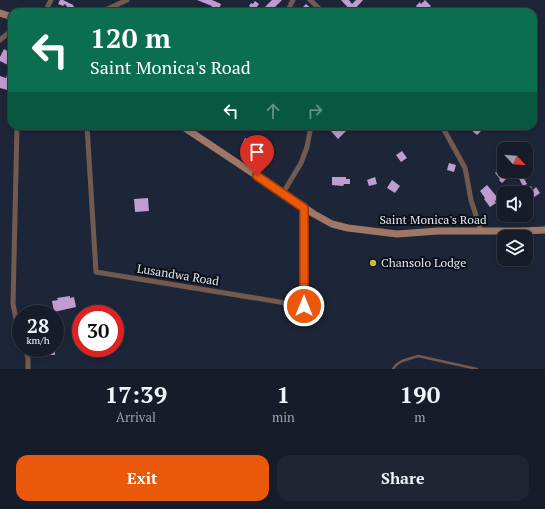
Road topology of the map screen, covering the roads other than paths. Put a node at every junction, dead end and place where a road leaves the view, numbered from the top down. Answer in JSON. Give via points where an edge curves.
{"nodes":[{"id":1,"x":127,"y":0,"type":"edge"},
{"id":2,"x":310,"y":0,"type":"edge"},
{"id":3,"x":112,"y":8,"type":"edge"},
{"id":4,"x":319,"y":8,"type":"edge"},
{"id":5,"x":8,"y":33,"type":"edge"},
{"id":6,"x":0,"y":40,"type":"edge"},
{"id":7,"x":17,"y":130,"type":"edge"},
{"id":8,"x":87,"y":130,"type":"edge"},
{"id":9,"x":188,"y":130,"type":"edge"},
{"id":10,"x":310,"y":130,"type":"edge"},
{"id":11,"x":444,"y":130,"type":"edge"},
{"id":12,"x":283,"y":193,"type":"junction"},
{"id":13,"x":304,"y":208,"type":"junction"},
{"id":14,"x":545,"y":230,"type":"edge"},
{"id":15,"x":481,"y":231,"type":"junction"},
{"id":16,"x":13,"y":305,"type":"edge"},
{"id":17,"x":28,"y":357,"type":"edge"},
{"id":18,"x":28,"y":369,"type":"edge"},
{"id":19,"x":393,"y":369,"type":"edge"},
{"id":20,"x":473,"y":369,"type":"edge"},
{"id":21,"x":477,"y":369,"type":"edge"}],
"edges":[{"from":1,"to":3,"type":"street"},
{"from":2,"to":4,"type":"street"},
{"from":5,"to":6,"type":"street"},
{"from":7,"to":16,"type":"street"},
{"from":8,"to":13,"type":"street","name":"Lusandwa Road","via":[[96,272],[304,306]]},
{"from":9,"to":12,"type":"street","name":"Saint Monica's Road"},
{"from":10,"to":12,"type":"street","via":[[307,147]]},
{"from":11,"to":15,"type":"street","via":[[465,168],[471,200]]},
{"from":12,"to":13,"type":"street","name":"Saint Monica's Road"},
{"from":13,"to":15,"type":"street","name":"Saint Monica's Road","via":[[332,224],[348,228],[397,234]]},
{"from":14,"to":15,"type":"street","name":"Saint Monica's Road"},
{"from":17,"to":18,"type":"street"},
{"from":19,"to":20,"type":"lane","via":[[402,361],[418,356]]},
{"from":20,"to":21,"type":"lane"}]}
